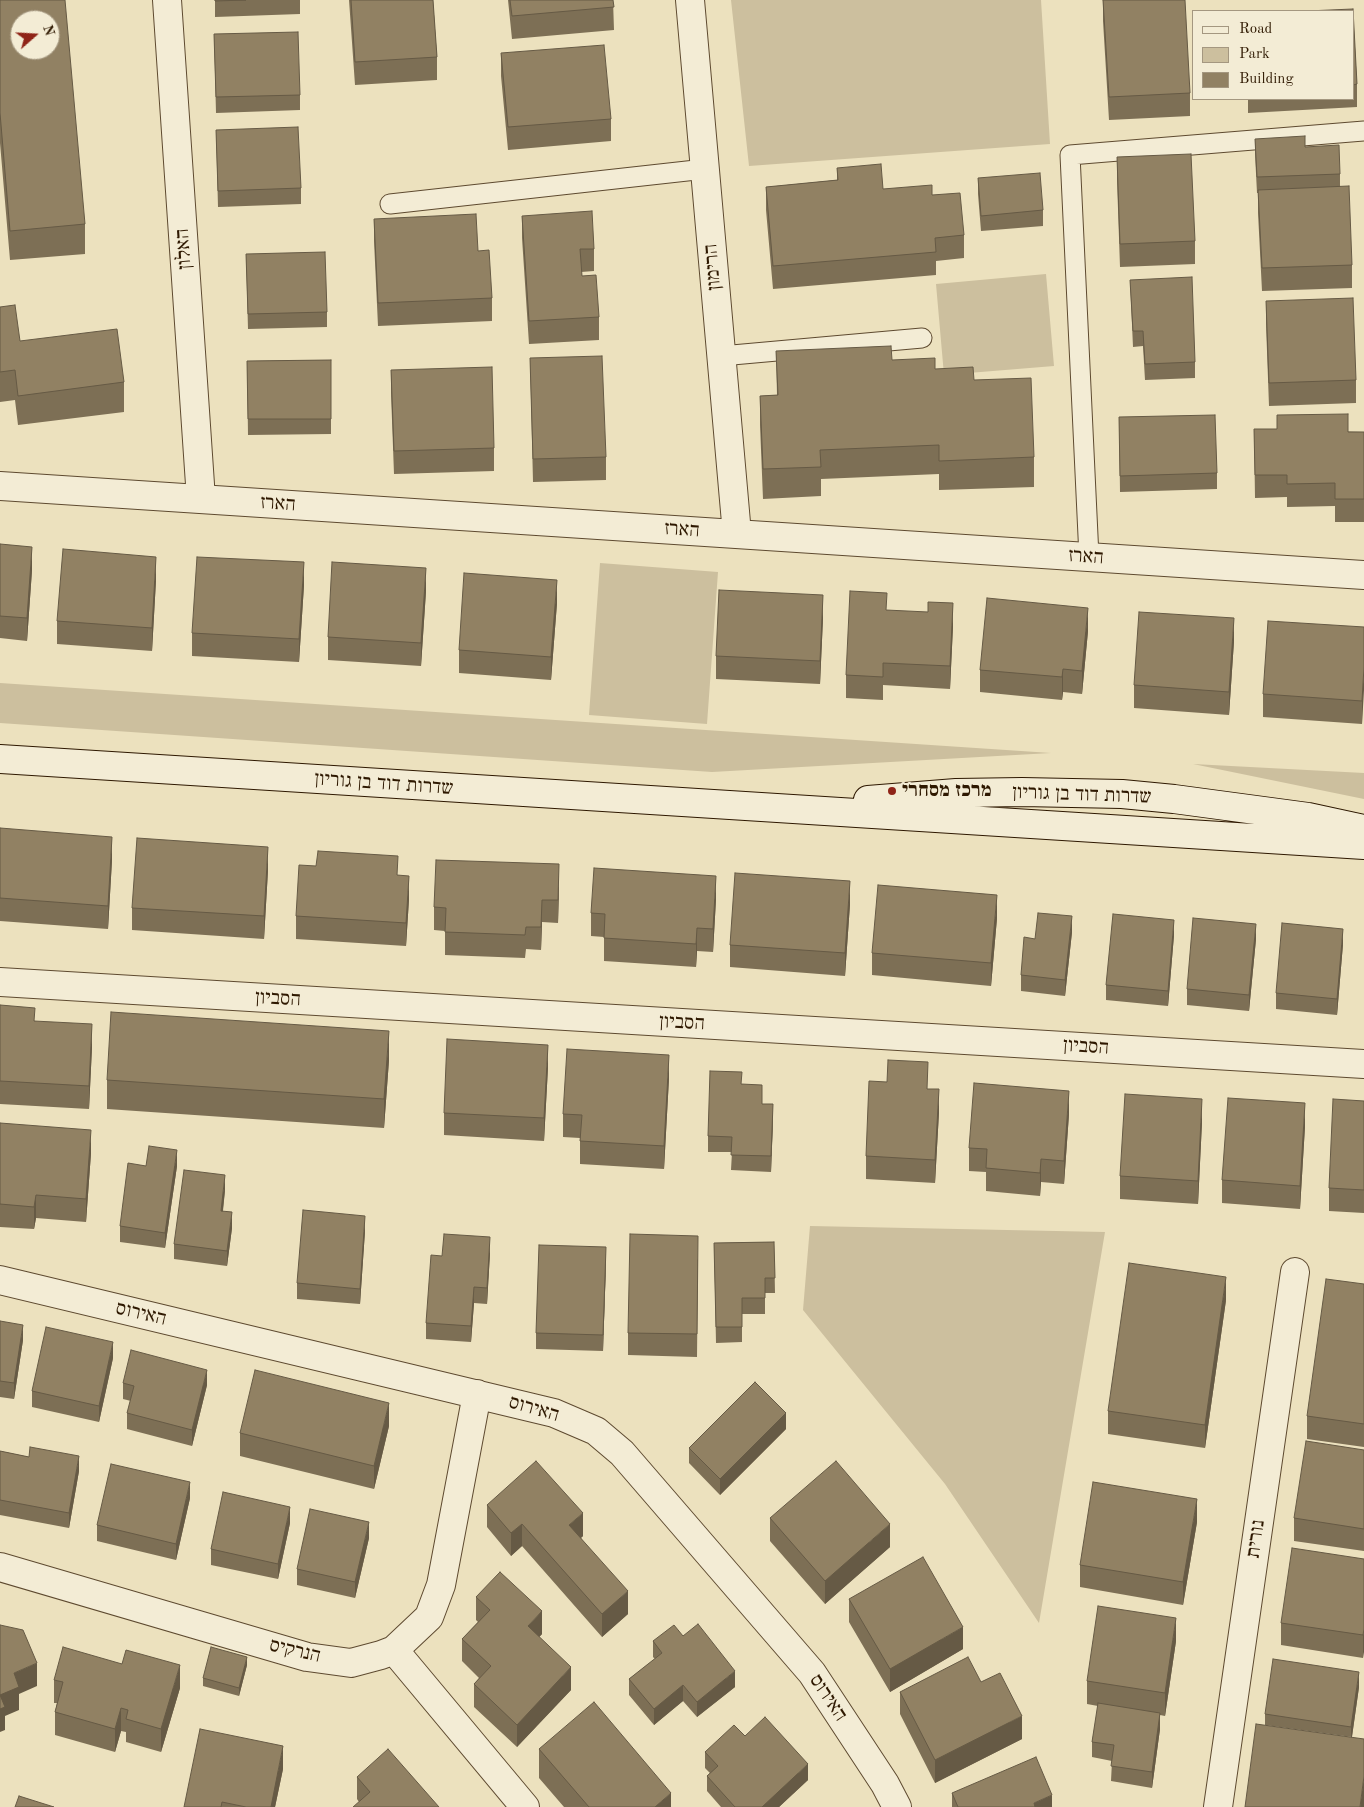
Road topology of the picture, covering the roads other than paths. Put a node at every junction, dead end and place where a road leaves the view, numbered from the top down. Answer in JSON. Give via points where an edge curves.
{"nodes":[{"id":1,"x":167,"y":0,"type":"edge"},
{"id":2,"x":690,"y":0,"type":"edge"},
{"id":3,"x":1364,"y":131,"type":"edge"},
{"id":4,"x":705,"y":169,"type":"junction"},
{"id":5,"x":390,"y":204,"type":"dead end"},
{"id":6,"x":922,"y":338,"type":"dead end"},
{"id":7,"x":721,"y":356,"type":"junction"},
{"id":8,"x":0,"y":486,"type":"edge"},
{"id":9,"x":201,"y":499,"type":"junction"},
{"id":10,"x":737,"y":534,"type":"junction"},
{"id":11,"x":1089,"y":557,"type":"junction"},
{"id":12,"x":1364,"y":575,"type":"edge"},
{"id":13,"x":0,"y":760,"type":"edge"},
{"id":14,"x":767,"y":808,"type":"junction"},
{"id":15,"x":1364,"y":829,"type":"edge"},
{"id":16,"x":1364,"y":845,"type":"edge"},
{"id":17,"x":0,"y":982,"type":"edge"},
{"id":18,"x":1364,"y":1064,"type":"edge"},
{"id":19,"x":1295,"y":1272,"type":"dead end"},
{"id":20,"x":0,"y":1280,"type":"edge"},
{"id":21,"x":477,"y":1394,"type":"junction"},
{"id":22,"x":0,"y":1567,"type":"edge"},
{"id":23,"x":394,"y":1650,"type":"junction"},
{"id":24,"x":525,"y":1807,"type":"edge"},
{"id":25,"x":898,"y":1807,"type":"edge"},
{"id":26,"x":1218,"y":1807,"type":"edge"}],
"edges":[{"from":1,"to":9,"type":"street","name":"האלון"},
{"from":2,"to":4,"type":"street","name":"הרימון"},
{"from":3,"to":11,"type":"lane","via":[[1070,155]]},
{"from":4,"to":5,"type":"lane"},
{"from":4,"to":7,"type":"street","name":"הרימון"},
{"from":6,"to":7,"type":"lane"},
{"from":7,"to":10,"type":"street","name":"הרימון"},
{"from":8,"to":9,"type":"street","name":"הארז"},
{"from":9,"to":10,"type":"street","name":"הארז"},
{"from":10,"to":11,"type":"street","name":"הארז"},
{"from":11,"to":12,"type":"street","name":"הארז"},
{"from":13,"to":14,"type":"street","name":"שדרות דוד בן גוריון"},
{"from":14,"to":15,"type":"street","name":"שדרות דוד בן גוריון","via":[[956,793],[1122,794],[1300,816]]},
{"from":14,"to":16,"type":"street","name":"שדרות דוד בן גוריון"},
{"from":17,"to":18,"type":"street","name":"הסביון"},
{"from":19,"to":26,"type":"street","name":"נורית"},
{"from":20,"to":21,"type":"street","name":"האירוס"},
{"from":21,"to":23,"type":"street","via":[[441,1585],[429,1617]]},
{"from":21,"to":25,"type":"street","name":"האירוס","via":[[554,1413],[596,1431],[622,1453],[812,1673]]},
{"from":22,"to":23,"type":"street","name":"הנרקיס","via":[[307,1657],[351,1662]]},
{"from":23,"to":24,"type":"street"}]}
